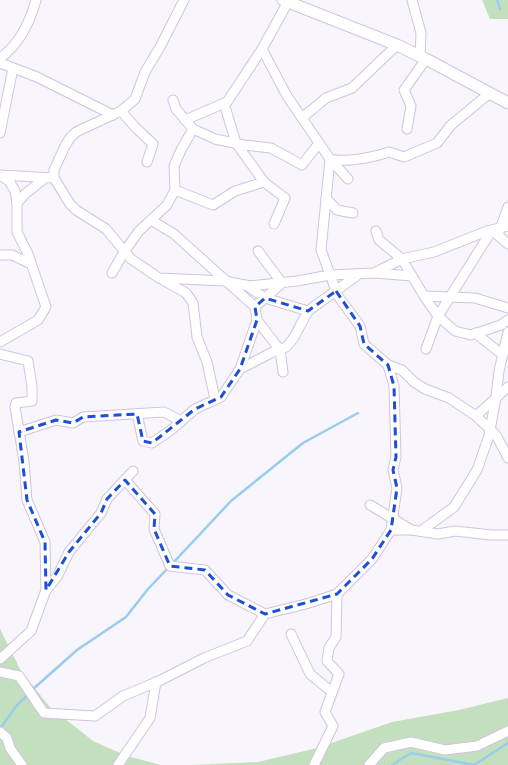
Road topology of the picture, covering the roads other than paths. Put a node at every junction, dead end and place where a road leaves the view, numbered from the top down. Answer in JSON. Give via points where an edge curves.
{"nodes":[{"id":1,"x":36,"y":0,"type":"edge"},
{"id":2,"x":184,"y":0,"type":"edge"},
{"id":3,"x":412,"y":0,"type":"edge"},
{"id":4,"x":287,"y":1,"type":"edge"},
{"id":5,"x":397,"y":45,"type":"junction"},
{"id":6,"x":262,"y":49,"type":"junction"},
{"id":7,"x":423,"y":57,"type":"junction"},
{"id":8,"x":0,"y":58,"type":"edge"},
{"id":9,"x":0,"y":63,"type":"edge"},
{"id":10,"x":13,"y":68,"type":"junction"},
{"id":11,"x":490,"y":93,"type":"junction"},
{"id":12,"x":173,"y":100,"type":"dead end"},
{"id":13,"x":224,"y":103,"type":"junction"},
{"id":14,"x":508,"y":103,"type":"edge"},
{"id":15,"x":117,"y":113,"type":"junction"},
{"id":16,"x":302,"y":118,"type":"junction"},
{"id":17,"x":185,"y":120,"type":"junction"},
{"id":18,"x":193,"y":129,"type":"junction"},
{"id":19,"x":407,"y":129,"type":"dead end"},
{"id":20,"x":0,"y":133,"type":"edge"},
{"id":21,"x":236,"y":143,"type":"junction"},
{"id":22,"x":319,"y":143,"type":"junction"},
{"id":23,"x":330,"y":160,"type":"junction"},
{"id":24,"x":147,"y":162,"type":"dead end"},
{"id":25,"x":1,"y":173,"type":"edge"},
{"id":26,"x":50,"y":178,"type":"junction"},
{"id":27,"x":348,"y":179,"type":"dead end"},
{"id":28,"x":264,"y":182,"type":"junction"},
{"id":29,"x":175,"y":190,"type":"junction"},
{"id":30,"x":326,"y":198,"type":"junction"},
{"id":31,"x":17,"y":203,"type":"junction"},
{"id":32,"x":508,"y":207,"type":"edge"},
{"id":33,"x":353,"y":213,"type":"dead end"},
{"id":34,"x":151,"y":220,"type":"junction"},
{"id":35,"x":274,"y":224,"type":"dead end"},
{"id":36,"x":500,"y":230,"type":"edge"},
{"id":37,"x":376,"y":231,"type":"dead end"},
{"id":38,"x":508,"y":244,"type":"edge"},
{"id":39,"x":258,"y":251,"type":"dead end"},
{"id":40,"x":124,"y":252,"type":"junction"},
{"id":41,"x":0,"y":255,"type":"edge"},
{"id":42,"x":402,"y":259,"type":"junction"},
{"id":43,"x":31,"y":264,"type":"junction"},
{"id":44,"x":112,"y":273,"type":"dead end"},
{"id":45,"x":374,"y":273,"type":"junction"},
{"id":46,"x":359,"y":274,"type":"junction"},
{"id":47,"x":330,"y":275,"type":"junction"},
{"id":48,"x":412,"y":276,"type":"junction"},
{"id":49,"x":159,"y":278,"type":"junction"},
{"id":50,"x":225,"y":281,"type":"junction"},
{"id":51,"x":282,"y":282,"type":"junction"},
{"id":52,"x":246,"y":285,"type":"junction"},
{"id":53,"x":336,"y":290,"type":"junction"},
{"id":54,"x":424,"y":296,"type":"junction"},
{"id":55,"x":450,"y":297,"type":"junction"},
{"id":56,"x":266,"y":298,"type":"junction"},
{"id":57,"x":255,"y":307,"type":"junction"},
{"id":58,"x":508,"y":308,"type":"edge"},
{"id":59,"x":308,"y":311,"type":"junction"},
{"id":60,"x":438,"y":316,"type":"junction"},
{"id":61,"x":257,"y":320,"type":"junction"},
{"id":62,"x":508,"y":320,"type":"edge"},
{"id":63,"x":508,"y":332,"type":"edge"},
{"id":64,"x":475,"y":334,"type":"junction"},
{"id":65,"x":0,"y":342,"type":"edge"},
{"id":66,"x":426,"y":349,"type":"dead end"},
{"id":67,"x":280,"y":350,"type":"junction"},
{"id":68,"x":0,"y":354,"type":"edge"},
{"id":69,"x":503,"y":355,"type":"junction"},
{"id":70,"x":388,"y":365,"type":"junction"},
{"id":71,"x":240,"y":369,"type":"junction"},
{"id":72,"x":283,"y":372,"type":"dead end"},
{"id":73,"x":508,"y":387,"type":"edge"},
{"id":74,"x":496,"y":397,"type":"junction"},
{"id":75,"x":215,"y":400,"type":"junction"},
{"id":76,"x":137,"y":414,"type":"junction"},
{"id":77,"x":476,"y":416,"type":"junction"},
{"id":78,"x":181,"y":421,"type":"junction"},
{"id":79,"x":490,"y":431,"type":"junction"},
{"id":80,"x":19,"y":432,"type":"junction"},
{"id":81,"x":508,"y":458,"type":"edge"},
{"id":82,"x":133,"y":471,"type":"dead end"},
{"id":83,"x":125,"y":480,"type":"junction"},
{"id":84,"x":370,"y":505,"type":"dead end"},
{"id":85,"x":392,"y":520,"type":"junction"},
{"id":86,"x":391,"y":530,"type":"junction"},
{"id":87,"x":411,"y":530,"type":"junction"},
{"id":88,"x":421,"y":531,"type":"junction"},
{"id":89,"x":508,"y":535,"type":"edge"},
{"id":90,"x":46,"y":590,"type":"junction"},
{"id":91,"x":337,"y":594,"type":"junction"},
{"id":92,"x":265,"y":614,"type":"junction"},
{"id":93,"x":291,"y":634,"type":"dead end"},
{"id":94,"x":0,"y":660,"type":"edge"},
{"id":95,"x":0,"y":672,"type":"edge"},
{"id":96,"x":156,"y":682,"type":"junction"},
{"id":97,"x":332,"y":692,"type":"junction"},
{"id":98,"x":508,"y":731,"type":"edge"},
{"id":99,"x":0,"y":732,"type":"edge"},
{"id":100,"x":22,"y":765,"type":"edge"},
{"id":101,"x":118,"y":765,"type":"edge"},
{"id":102,"x":314,"y":765,"type":"edge"},
{"id":103,"x":369,"y":765,"type":"edge"}],
"edges":[{"from":1,"to":8,"type":"street","via":[[30,21],[21,36]]},
{"from":2,"to":15,"type":"street","via":[[146,72],[138,94],[130,104]]},
{"from":3,"to":7,"type":"street","via":[[421,33]]},
{"from":4,"to":5,"type":"street"},
{"from":4,"to":6,"type":"street"},
{"from":5,"to":7,"type":"street"},
{"from":5,"to":16,"type":"street","via":[[352,88],[326,98]]},
{"from":6,"to":13,"type":"street"},
{"from":6,"to":16,"type":"street"},
{"from":7,"to":11,"type":"street"},
{"from":7,"to":19,"type":"street","via":[[404,90],[411,106]]},
{"from":9,"to":10,"type":"street"},
{"from":10,"to":15,"type":"street"},
{"from":10,"to":20,"type":"street"},
{"from":11,"to":14,"type":"street"},
{"from":11,"to":23,"type":"street","via":[[451,125],[437,143],[404,157],[389,152],[339,162]]},
{"from":12,"to":17,"type":"street","via":[[176,109]]},
{"from":13,"to":17,"type":"street"},
{"from":13,"to":21,"type":"street"},
{"from":15,"to":24,"type":"street","via":[[154,144]]},
{"from":15,"to":26,"type":"street","via":[[76,132],[65,146]]},
{"from":16,"to":22,"type":"street"},
{"from":17,"to":18,"type":"street"},
{"from":18,"to":21,"type":"street"},
{"from":18,"to":29,"type":"street","via":[[174,166]]},
{"from":21,"to":22,"type":"street","via":[[271,148],[302,165]]},
{"from":21,"to":28,"type":"street"},
{"from":22,"to":23,"type":"street"},
{"from":23,"to":27,"type":"street"},
{"from":23,"to":30,"type":"street"},
{"from":25,"to":26,"type":"street"},
{"from":25,"to":31,"type":"street","via":[[15,191]]},
{"from":26,"to":31,"type":"street","via":[[25,194]]},
{"from":26,"to":40,"type":"street","via":[[70,204],[106,229]]},
{"from":28,"to":29,"type":"street","via":[[234,191],[213,205]]},
{"from":28,"to":35,"type":"street","via":[[285,198]]},
{"from":29,"to":34,"type":"street","via":[[167,205]]},
{"from":30,"to":33,"type":"street","via":[[337,210]]},
{"from":30,"to":47,"type":"street","via":[[321,250]]},
{"from":31,"to":43,"type":"street","via":[[17,232]]},
{"from":32,"to":36,"type":"street"},
{"from":34,"to":40,"type":"street","via":[[138,232]]},
{"from":34,"to":50,"type":"street","via":[[174,234]]},
{"from":36,"to":38,"type":"street"},
{"from":36,"to":42,"type":"street","via":[[434,252]]},
{"from":36,"to":55,"type":"street"},
{"from":37,"to":42,"type":"street","via":[[379,240]]},
{"from":39,"to":51,"type":"street"},
{"from":40,"to":44,"type":"street"},
{"from":40,"to":49,"type":"street","via":[[131,260]]},
{"from":41,"to":43,"type":"street","via":[[12,255]]},
{"from":42,"to":45,"type":"street"},
{"from":42,"to":48,"type":"street"},
{"from":43,"to":65,"type":"street","via":[[46,307],[38,320]]},
{"from":45,"to":46,"type":"street"},
{"from":45,"to":48,"type":"street"},
{"from":46,"to":47,"type":"street"},
{"from":46,"to":53,"type":"street"},
{"from":47,"to":51,"type":"street"},
{"from":47,"to":53,"type":"street"},
{"from":48,"to":54,"type":"street"},
{"from":49,"to":50,"type":"street"},
{"from":49,"to":75,"type":"street","via":[[186,292],[193,303],[197,337],[207,362]]},
{"from":50,"to":52,"type":"street"},
{"from":50,"to":57,"type":"street"},
{"from":51,"to":52,"type":"street"},
{"from":51,"to":56,"type":"street"},
{"from":52,"to":56,"type":"street"},
{"from":53,"to":59,"type":"street"},
{"from":53,"to":70,"type":"street","via":[[360,326],[364,344]]},
{"from":54,"to":55,"type":"street"},
{"from":54,"to":60,"type":"street"},
{"from":55,"to":58,"type":"street","via":[[475,298]]},
{"from":55,"to":60,"type":"street"},
{"from":56,"to":57,"type":"street"},
{"from":56,"to":59,"type":"street"},
{"from":57,"to":61,"type":"street"},
{"from":59,"to":67,"type":"street","via":[[293,339]]},
{"from":60,"to":64,"type":"street","via":[[455,331]]},
{"from":60,"to":66,"type":"street"},
{"from":61,"to":67,"type":"street"},
{"from":61,"to":71,"type":"street"},
{"from":62,"to":64,"type":"street"},
{"from":63,"to":69,"type":"street"},
{"from":64,"to":69,"type":"street"},
{"from":67,"to":71,"type":"street"},
{"from":67,"to":72,"type":"street"},
{"from":68,"to":80,"type":"street","via":[[28,361],[32,401],[16,403]]},
{"from":69,"to":74,"type":"street"},
{"from":70,"to":77,"type":"street","via":[[402,370],[425,389],[449,398]]},
{"from":70,"to":85,"type":"street","via":[[394,386],[396,442],[393,470],[396,488]]},
{"from":71,"to":75,"type":"street","via":[[221,396]]},
{"from":73,"to":74,"type":"street"},
{"from":74,"to":77,"type":"street"},
{"from":74,"to":79,"type":"street"},
{"from":75,"to":78,"type":"street","via":[[195,409]]},
{"from":76,"to":78,"type":"street","via":[[164,412]]},
{"from":76,"to":78,"type":"street","via":[[143,441],[152,443]]},
{"from":76,"to":80,"type":"street","via":[[83,417],[73,423],[56,420]]},
{"from":77,"to":79,"type":"street"},
{"from":79,"to":81,"type":"street","via":[[496,435]]},
{"from":79,"to":88,"type":"street","via":[[477,470],[454,507]]},
{"from":80,"to":90,"type":"street","via":[[27,500],[45,542]]},
{"from":82,"to":83,"type":"street"},
{"from":83,"to":90,"type":"street","via":[[107,499],[101,513],[70,552]]},
{"from":83,"to":92,"type":"street","via":[[154,514],[154,529],[170,566],[205,570],[228,595]]},
{"from":84,"to":85,"type":"street"},
{"from":85,"to":86,"type":"street"},
{"from":85,"to":87,"type":"street"},
{"from":86,"to":87,"type":"street"},
{"from":86,"to":91,"type":"street","via":[[372,559]]},
{"from":87,"to":88,"type":"street"},
{"from":88,"to":89,"type":"street","via":[[438,534],[455,531]]},
{"from":90,"to":94,"type":"street","via":[[31,631]]},
{"from":91,"to":92,"type":"street"},
{"from":91,"to":97,"type":"street","via":[[336,637],[329,648],[327,661],[339,674]]},
{"from":92,"to":96,"type":"street","via":[[247,641],[204,658]]},
{"from":93,"to":97,"type":"street","via":[[310,674]]},
{"from":95,"to":96,"type":"street","via":[[19,676],[44,713],[95,716],[123,696]]},
{"from":96,"to":101,"type":"street","via":[[150,718]]},
{"from":97,"to":102,"type":"street","via":[[325,712],[333,726]]},
{"from":98,"to":103,"type":"street","via":[[477,746],[464,748],[444,750],[411,742],[384,748]]},
{"from":99,"to":100,"type":"street","via":[[7,738],[10,748]]}]}
